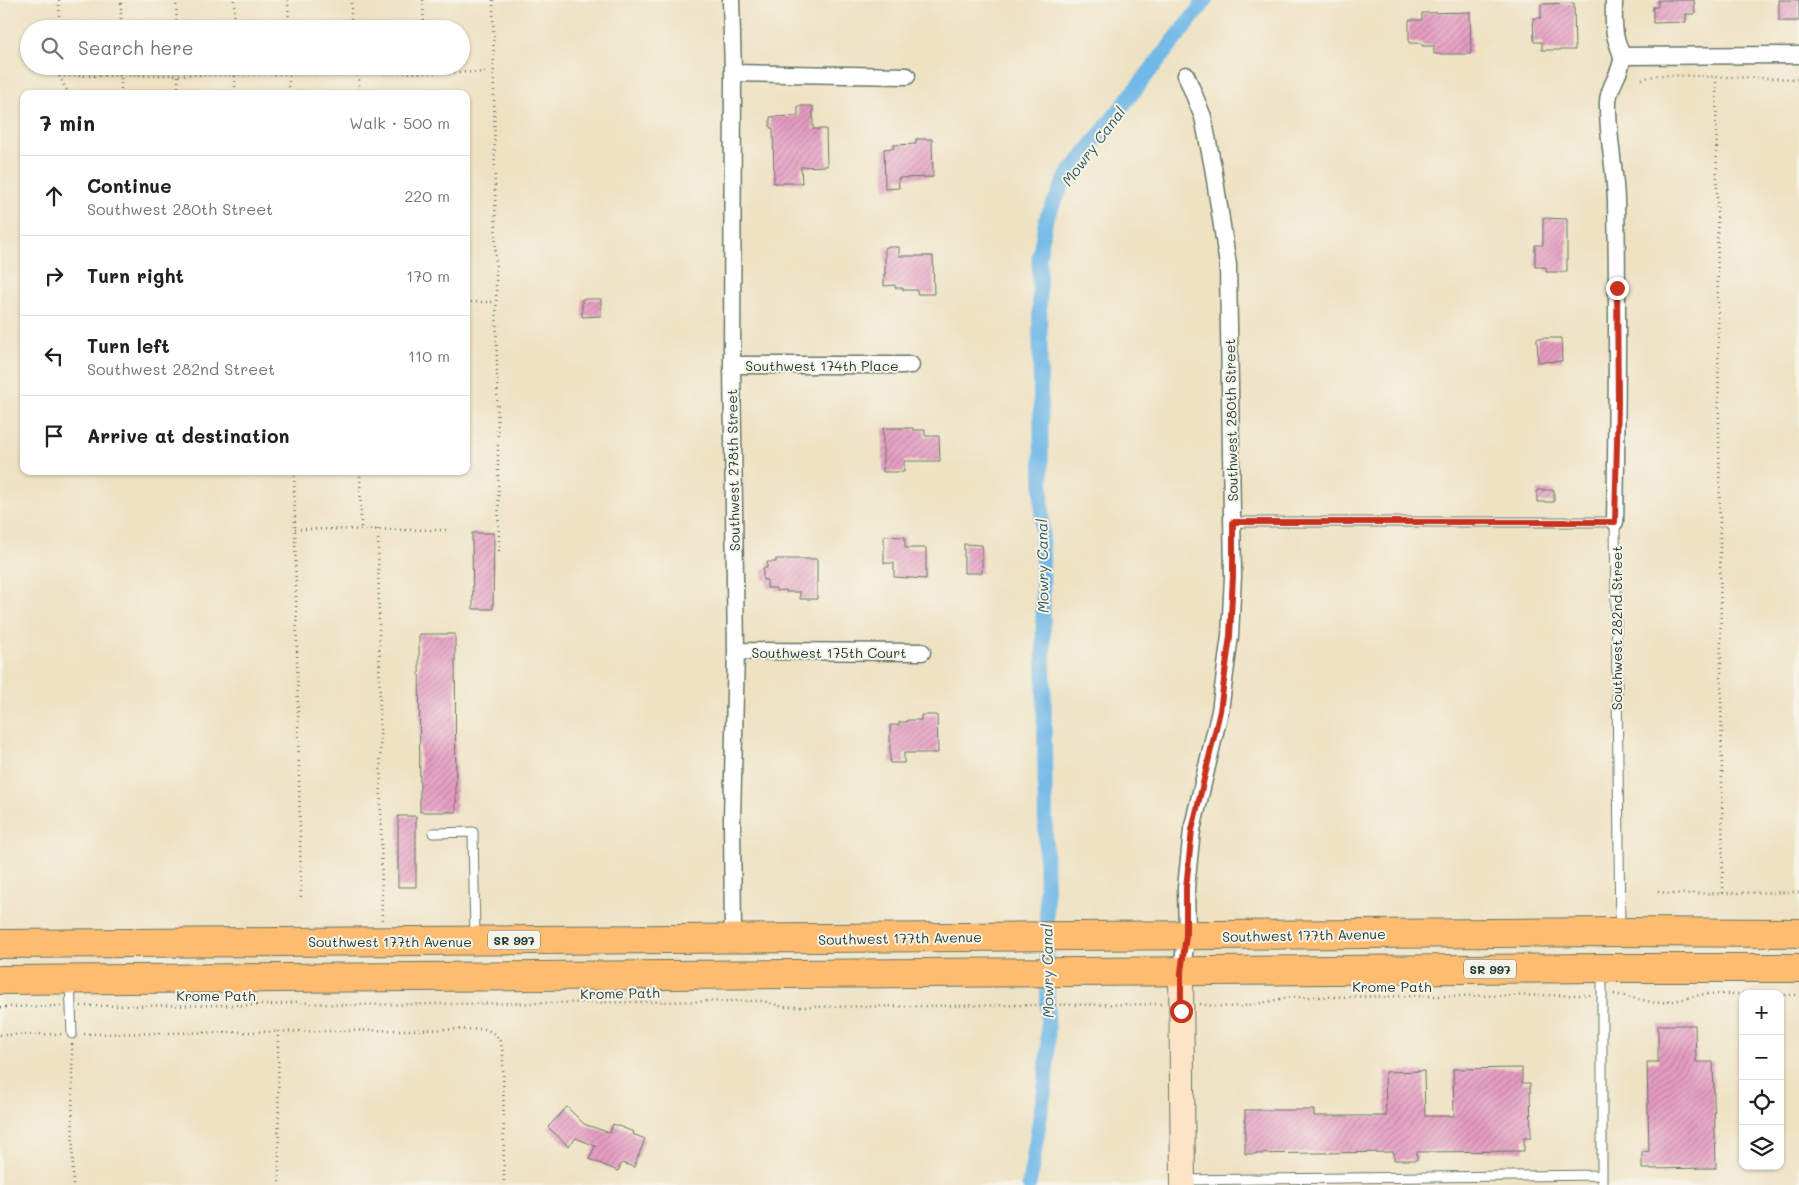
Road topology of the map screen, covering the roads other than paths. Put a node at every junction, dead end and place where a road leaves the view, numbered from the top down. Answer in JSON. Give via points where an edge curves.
{"nodes":[{"id":1,"x":731,"y":0,"type":"edge"},
{"id":2,"x":1614,"y":0,"type":"edge"},
{"id":3,"x":1799,"y":55,"type":"edge"},
{"id":4,"x":1622,"y":56,"type":"junction"},
{"id":5,"x":733,"y":73,"type":"junction"},
{"id":6,"x":1186,"y":75,"type":"dead end"},
{"id":7,"x":906,"y":76,"type":"dead end"},
{"id":8,"x":732,"y":365,"type":"junction"},
{"id":9,"x":911,"y":366,"type":"dead end"},
{"id":10,"x":1233,"y":522,"type":"junction"},
{"id":11,"x":1615,"y":522,"type":"junction"},
{"id":12,"x":736,"y":651,"type":"junction"},
{"id":13,"x":922,"y":652,"type":"dead end"},
{"id":14,"x":433,"y":834,"type":"dead end"},
{"id":15,"x":1620,"y":932,"type":"junction"},
{"id":16,"x":1648,"y":933,"type":"junction"},
{"id":17,"x":1799,"y":933,"type":"edge"},
{"id":18,"x":1186,"y":936,"type":"junction"},
{"id":19,"x":733,"y":939,"type":"junction"},
{"id":20,"x":474,"y":940,"type":"junction"},
{"id":21,"x":382,"y":941,"type":"junction"},
{"id":22,"x":0,"y":944,"type":"edge"},
{"id":23,"x":1602,"y":968,"type":"junction"},
{"id":24,"x":1799,"y":968,"type":"edge"},
{"id":25,"x":1181,"y":972,"type":"junction"},
{"id":26,"x":670,"y":975,"type":"junction"},
{"id":27,"x":312,"y":978,"type":"junction"},
{"id":28,"x":0,"y":980,"type":"edge"},
{"id":29,"x":70,"y":980,"type":"junction"},
{"id":30,"x":72,"y":1034,"type":"road end"},
{"id":31,"x":1602,"y":1175,"type":"junction"},
{"id":32,"x":1460,"y":1181,"type":"edge"},
{"id":33,"x":1183,"y":1182,"type":"edge"},
{"id":34,"x":1352,"y":1182,"type":"edge"},
{"id":35,"x":1231,"y":1183,"type":"edge"},
{"id":36,"x":1602,"y":1185,"type":"edge"}],
"edges":[{"from":1,"to":5,"type":"street","name":"Southwest 278th Street"},
{"from":2,"to":4,"type":"street","via":[[1614,33]]},
{"from":3,"to":4,"type":"street"},
{"from":4,"to":11,"type":"street","name":"Southwest 282nd Street","via":[[1608,99],[1615,191],[1617,288]]},
{"from":5,"to":7,"type":"street"},
{"from":5,"to":8,"type":"street","name":"Southwest 278th Street"},
{"from":6,"to":10,"type":"street","name":"Southwest 280th Street","via":[[1203,117],[1228,265]]},
{"from":8,"to":9,"type":"street","name":"Southwest 174th Place"},
{"from":8,"to":12,"type":"street","name":"Southwest 278th Street"},
{"from":10,"to":11,"type":"lane"},
{"from":10,"to":18,"type":"street","name":"Southwest 280th Street","via":[[1230,636],[1220,711],[1192,830],[1186,888]]},
{"from":11,"to":15,"type":"lane","name":"Southwest 282nd Street"},
{"from":12,"to":13,"type":"street","name":"Southwest 175th Court"},
{"from":12,"to":19,"type":"street","name":"Southwest 278th Street"},
{"from":14,"to":20,"type":"lane","via":[[473,832]]},
{"from":15,"to":16,"type":"highway","name":"Southwest 177th Avenue","number":"SR 997"},
{"from":15,"to":18,"type":"highway","name":"Southwest 177th Avenue","number":"SR 997"},
{"from":16,"to":17,"type":"highway","name":"Southwest 177th Avenue","number":"SR 997"},
{"from":16,"to":23,"type":"highway"},
{"from":18,"to":19,"type":"highway","name":"Southwest 177th Avenue","number":"SR 997"},
{"from":18,"to":25,"type":"street","name":"Southwest 280th Street"},
{"from":19,"to":20,"type":"highway","name":"Southwest 177th Avenue","number":"SR 997"},
{"from":19,"to":26,"type":"highway","via":[[713,954]]},
{"from":20,"to":21,"type":"highway","name":"Southwest 177th Avenue","number":"SR 997"},
{"from":21,"to":22,"type":"highway","name":"Southwest 177th Avenue","number":"SR 997"},
{"from":21,"to":27,"type":"highway","via":[[377,954],[365,965]]},
{"from":23,"to":24,"type":"highway","number":"SR 997"},
{"from":23,"to":25,"type":"highway","number":"SR 997"},
{"from":23,"to":31,"type":"lane"},
{"from":25,"to":26,"type":"highway","number":"SR 997"},
{"from":25,"to":33,"type":"street","name":"Southwest 280th Street"},
{"from":26,"to":27,"type":"highway","number":"SR 997"},
{"from":27,"to":29,"type":"highway","number":"SR 997"},
{"from":28,"to":29,"type":"highway","number":"SR 997"},
{"from":29,"to":30,"type":"lane"},
{"from":31,"to":32,"type":"lane"},
{"from":31,"to":36,"type":"lane"},
{"from":32,"to":34,"type":"lane"},
{"from":33,"to":35,"type":"lane"},
{"from":34,"to":35,"type":"lane"}]}
